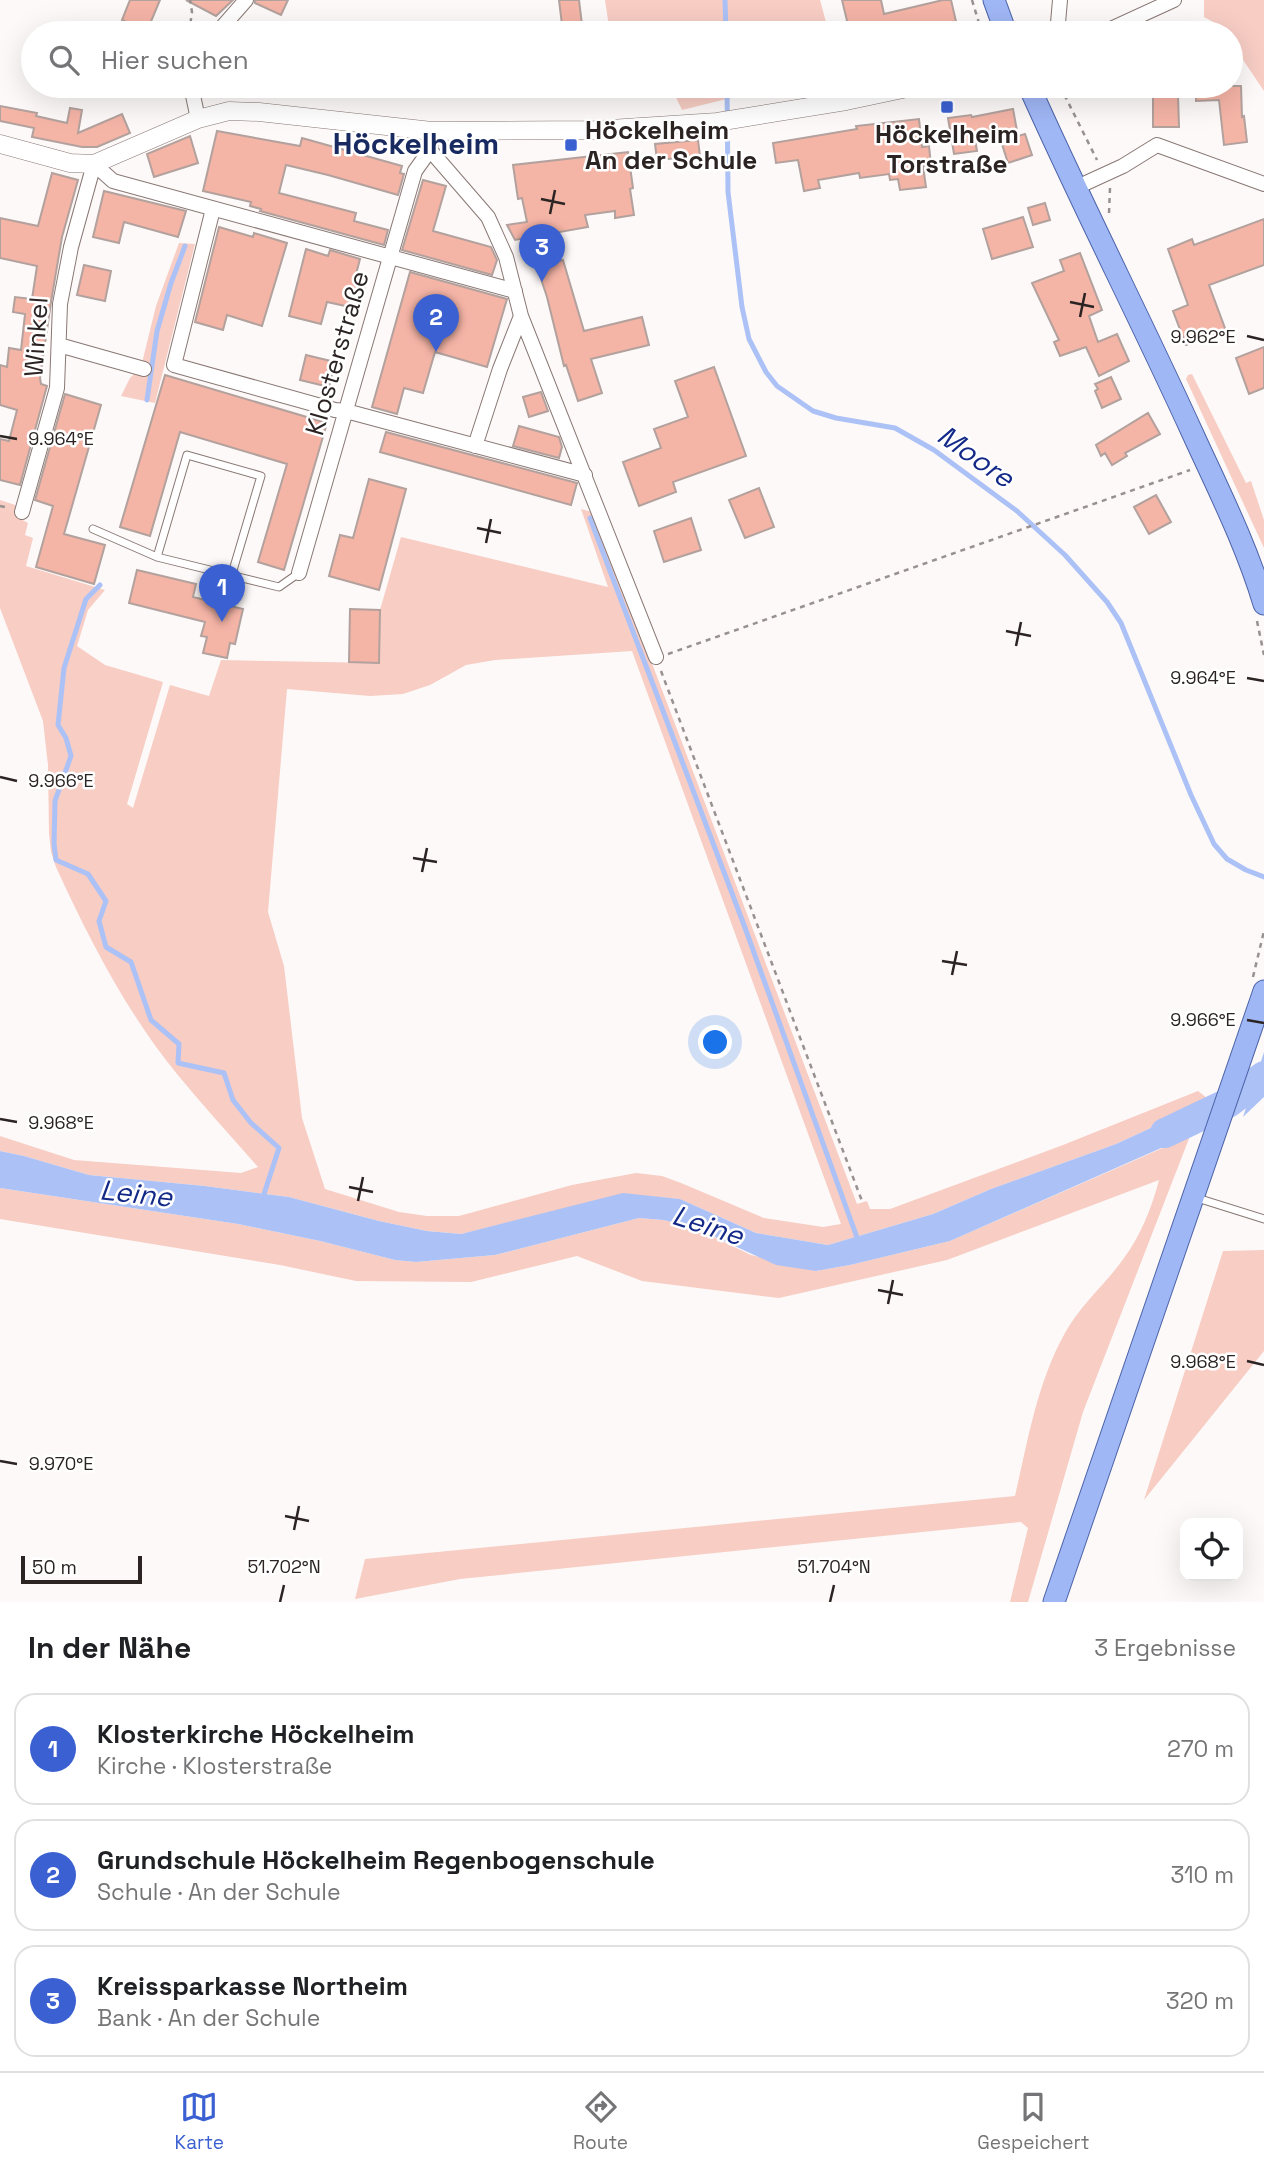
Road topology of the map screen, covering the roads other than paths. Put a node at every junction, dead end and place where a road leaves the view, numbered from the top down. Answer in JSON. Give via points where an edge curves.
{"nodes":[{"id":1,"x":246,"y":0,"type":"edge"},
{"id":2,"x":994,"y":0,"type":"edge"},
{"id":3,"x":1060,"y":0,"type":"edge"},
{"id":4,"x":1174,"y":0,"type":"edge"},
{"id":5,"x":1160,"y":3,"type":"edge"},
{"id":6,"x":228,"y":21,"type":"edge"},
{"id":7,"x":1002,"y":21,"type":"edge"},
{"id":8,"x":1058,"y":21,"type":"edge"},
{"id":9,"x":1125,"y":21,"type":"edge"},
{"id":10,"x":194,"y":98,"type":"edge"},
{"id":11,"x":860,"y":98,"type":"edge"},
{"id":12,"x":1034,"y":98,"type":"edge"},
{"id":13,"x":198,"y":119,"type":"junction"},
{"id":14,"x":432,"y":131,"type":"junction"},
{"id":15,"x":2,"y":143,"type":"edge"},
{"id":16,"x":430,"y":150,"type":"junction"},
{"id":17,"x":94,"y":163,"type":"junction"},
{"id":18,"x":1264,"y":184,"type":"edge"},
{"id":19,"x":1075,"y":188,"type":"junction"},
{"id":20,"x":214,"y":209,"type":"junction"},
{"id":21,"x":390,"y":258,"type":"junction"},
{"id":22,"x":515,"y":291,"type":"junction"},
{"id":23,"x":520,"y":316,"type":"junction"},
{"id":24,"x":59,"y":345,"type":"junction"},
{"id":25,"x":144,"y":369,"type":"dead end"},
{"id":26,"x":346,"y":411,"type":"junction"},
{"id":27,"x":475,"y":446,"type":"junction"},
{"id":28,"x":585,"y":475,"type":"junction"},
{"id":29,"x":22,"y":513,"type":"dead end"},
{"id":30,"x":93,"y":529,"type":"dead end"},
{"id":31,"x":157,"y":558,"type":"junction"},
{"id":32,"x":299,"y":573,"type":"joint"},
{"id":33,"x":231,"y":577,"type":"junction"},
{"id":34,"x":1264,"y":604,"type":"edge"},
{"id":35,"x":656,"y":657,"type":"road end"},
{"id":36,"x":1264,"y":991,"type":"edge"},
{"id":37,"x":1193,"y":1197,"type":"junction"},
{"id":38,"x":1264,"y":1219,"type":"edge"},
{"id":39,"x":1054,"y":1602,"type":"edge"}],
"edges":[{"from":1,"to":6,"type":"street"},
{"from":2,"to":7,"type":"main road"},
{"from":3,"to":8,"type":"street"},
{"from":4,"to":5,"type":"street"},
{"from":5,"to":9,"type":"street"},
{"from":10,"to":13,"type":"street"},
{"from":11,"to":14,"type":"street","via":[[717,122],[595,130]]},
{"from":12,"to":19,"type":"main road"},
{"from":13,"to":14,"type":"street","via":[[229,111],[259,112]]},
{"from":13,"to":17,"type":"street"},
{"from":14,"to":16,"type":"street"},
{"from":15,"to":17,"type":"street","via":[[70,163]]},
{"from":16,"to":21,"type":"street","name":"Klosterstraße","via":[[415,171]]},
{"from":16,"to":22,"type":"street","via":[[488,217]]},
{"from":17,"to":20,"type":"street","via":[[113,181]]},
{"from":17,"to":24,"type":"street","name":"Winkel","via":[[60,304]]},
{"from":18,"to":19,"type":"street","via":[[1157,145]]},
{"from":19,"to":34,"type":"main road","via":[[1237,528]]},
{"from":20,"to":21,"type":"street"},
{"from":20,"to":26,"type":"street","via":[[174,365]]},
{"from":21,"to":22,"type":"street"},
{"from":21,"to":26,"type":"street","name":"Klosterstraße"},
{"from":22,"to":23,"type":"street"},
{"from":23,"to":27,"type":"street"},
{"from":23,"to":28,"type":"street"},
{"from":24,"to":25,"type":"street"},
{"from":24,"to":29,"type":"street","name":"Winkel","via":[[57,388]]},
{"from":26,"to":27,"type":"street"},
{"from":26,"to":32,"type":"street","name":"Klosterstraße"},
{"from":27,"to":28,"type":"street"},
{"from":28,"to":35,"type":"street"},
{"from":30,"to":31,"type":"lane"},
{"from":31,"to":33,"type":"lane"},
{"from":31,"to":33,"type":"lane","via":[[187,455],[261,476]]},
{"from":32,"to":33,"type":"lane","via":[[279,587]]},
{"from":36,"to":37,"type":"main road"},
{"from":37,"to":38,"type":"lane"},
{"from":37,"to":39,"type":"main road"}]}
